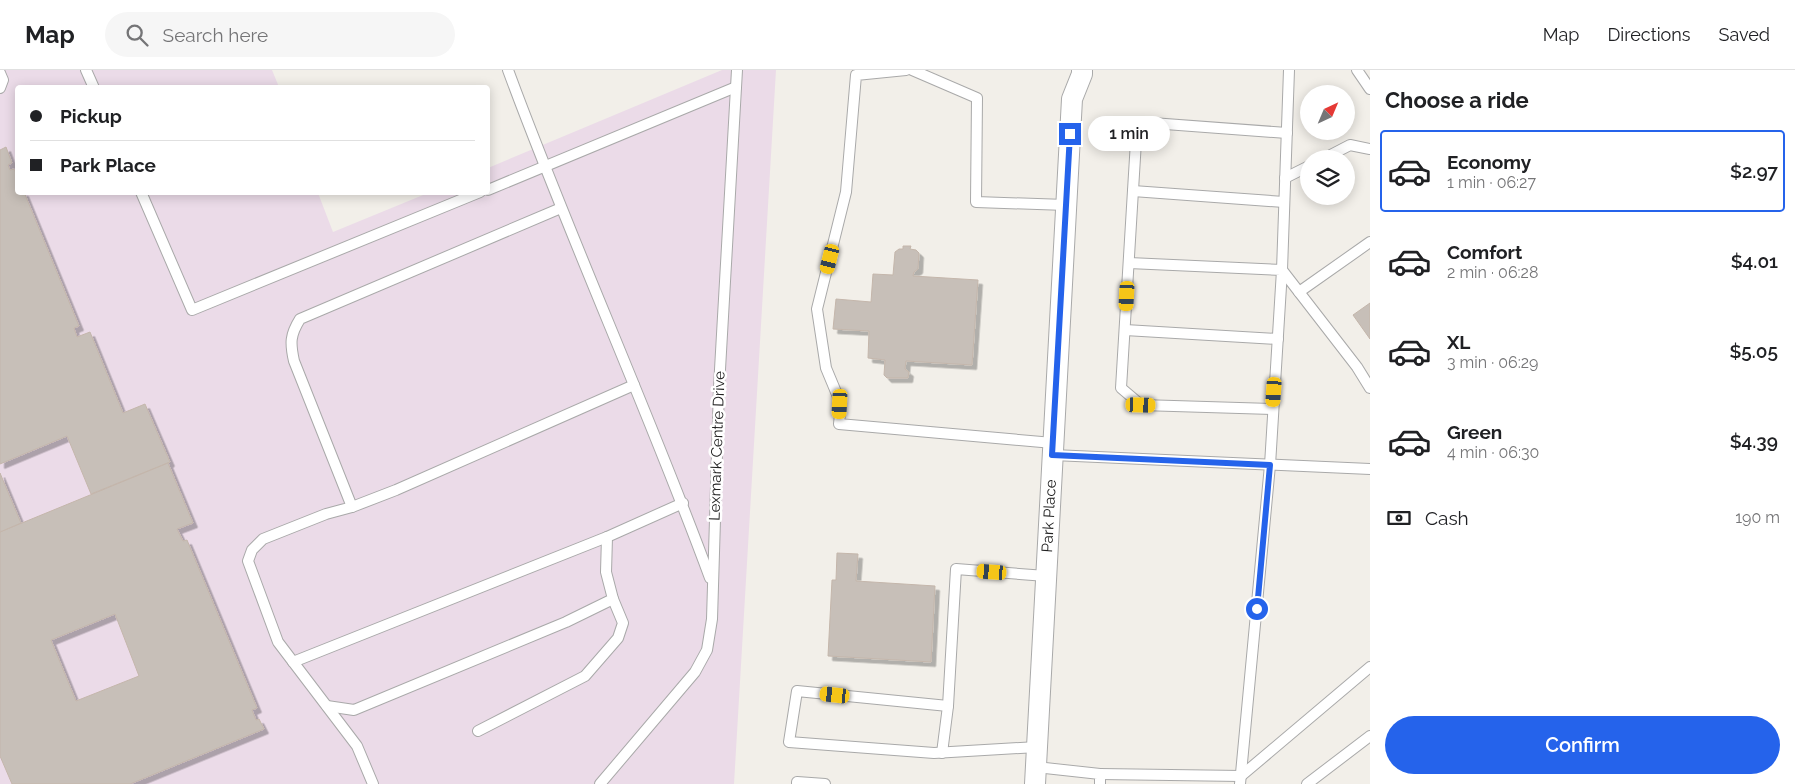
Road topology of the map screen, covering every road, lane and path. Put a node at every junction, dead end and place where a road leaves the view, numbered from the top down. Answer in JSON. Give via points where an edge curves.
{"nodes":[{"id":1,"x":86,"y":70,"type":"edge"},
{"id":2,"x":508,"y":70,"type":"edge"},
{"id":3,"x":737,"y":70,"type":"edge"},
{"id":4,"x":906,"y":70,"type":"edge"},
{"id":5,"x":912,"y":70,"type":"edge"},
{"id":6,"x":1289,"y":70,"type":"edge"},
{"id":7,"x":1357,"y":70,"type":"edge"},
{"id":8,"x":1083,"y":71,"type":"edge"},
{"id":9,"x":0,"y":73,"type":"edge"},
{"id":10,"x":93,"y":85,"type":"edge"},
{"id":11,"x":736,"y":87,"type":"junction"},
{"id":12,"x":0,"y":88,"type":"edge"},
{"id":13,"x":1370,"y":89,"type":"edge"},
{"id":14,"x":1287,"y":133,"type":"junction"},
{"id":15,"x":1370,"y":148,"type":"edge"},
{"id":16,"x":1340,"y":150,"type":"edge"},
{"id":17,"x":544,"y":167,"type":"junction"},
{"id":18,"x":1300,"y":170,"type":"edge"},
{"id":19,"x":1285,"y":178,"type":"junction"},
{"id":20,"x":490,"y":189,"type":"edge"},
{"id":21,"x":1133,"y":191,"type":"junction"},
{"id":22,"x":142,"y":195,"type":"edge"},
{"id":23,"x":473,"y":195,"type":"edge"},
{"id":24,"x":1284,"y":202,"type":"junction"},
{"id":25,"x":1066,"y":205,"type":"junction"},
{"id":26,"x":561,"y":208,"type":"junction"},
{"id":27,"x":1370,"y":242,"type":"edge"},
{"id":28,"x":1129,"y":263,"type":"junction"},
{"id":29,"x":1282,"y":270,"type":"junction"},
{"id":30,"x":1300,"y":292,"type":"junction"},
{"id":31,"x":1125,"y":330,"type":"junction"},
{"id":32,"x":1278,"y":339,"type":"junction"},
{"id":33,"x":634,"y":385,"type":"junction"},
{"id":34,"x":1370,"y":388,"type":"edge"},
{"id":35,"x":1273,"y":409,"type":"junction"},
{"id":36,"x":1053,"y":449,"type":"junction"},
{"id":37,"x":1270,"y":465,"type":"junction"},
{"id":38,"x":1370,"y":469,"type":"edge"},
{"id":39,"x":683,"y":503,"type":"junction"},
{"id":40,"x":352,"y":507,"type":"junction"},
{"id":41,"x":607,"y":537,"type":"junction"},
{"id":42,"x":1046,"y":576,"type":"junction"},
{"id":43,"x":712,"y":581,"type":"junction"},
{"id":44,"x":613,"y":599,"type":"junction"},
{"id":45,"x":293,"y":662,"type":"junction"},
{"id":46,"x":1370,"y":667,"type":"edge"},
{"id":47,"x":326,"y":706,"type":"junction"},
{"id":48,"x":948,"y":706,"type":"junction"},
{"id":49,"x":478,"y":731,"type":"dead end"},
{"id":50,"x":1370,"y":736,"type":"edge"},
{"id":51,"x":1037,"y":747,"type":"junction"},
{"id":52,"x":942,"y":753,"type":"junction"},
{"id":53,"x":1035,"y":776,"type":"edge"},
{"id":54,"x":1100,"y":779,"type":"edge"},
{"id":55,"x":1240,"y":780,"type":"edge"},
{"id":56,"x":373,"y":784,"type":"edge"},
{"id":57,"x":600,"y":784,"type":"edge"},
{"id":58,"x":797,"y":784,"type":"edge"},
{"id":59,"x":825,"y":784,"type":"edge"},
{"id":60,"x":1248,"y":784,"type":"edge"},
{"id":61,"x":1307,"y":784,"type":"edge"}],
"edges":[{"from":1,"to":10,"type":"lane"},
{"from":2,"to":17,"type":"lane"},
{"from":3,"to":11,"type":"lane","name":"Lexmark Centre Drive"},
{"from":4,"to":36,"type":"lane","via":[[856,75],[846,192],[817,309],[826,368],[840,404],[839,424]]},
{"from":5,"to":25,"type":"lane","via":[[977,98],[976,202]]},
{"from":6,"to":14,"type":"lane"},
{"from":7,"to":13,"type":"lane"},
{"from":8,"to":25,"type":"street","name":"Park Place","via":[[1072,99]]},
{"from":9,"to":12,"type":"lane","via":[[3,80]]},
{"from":11,"to":17,"type":"lane"},
{"from":11,"to":43,"type":"lane","name":"Lexmark Centre Drive","via":[[718,388]]},
{"from":14,"to":19,"type":"lane"},
{"from":14,"to":21,"type":"lane","via":[[1152,123],[1136,141]]},
{"from":15,"to":16,"type":"lane","via":[[1350,145]]},
{"from":17,"to":20,"type":"lane"},
{"from":17,"to":26,"type":"lane"},
{"from":18,"to":19,"type":"lane"},
{"from":19,"to":24,"type":"lane"},
{"from":21,"to":24,"type":"lane"},
{"from":21,"to":28,"type":"lane"},
{"from":22,"to":23,"type":"lane","via":[[192,310]]},
{"from":24,"to":29,"type":"lane"},
{"from":25,"to":36,"type":"street","name":"Park Place"},
{"from":26,"to":33,"type":"lane"},
{"from":26,"to":40,"type":"lane","via":[[300,319],[293,330],[290,345],[294,361]]},
{"from":27,"to":30,"type":"lane"},
{"from":28,"to":29,"type":"lane"},
{"from":28,"to":31,"type":"lane"},
{"from":29,"to":30,"type":"lane"},
{"from":29,"to":32,"type":"lane"},
{"from":30,"to":34,"type":"lane"},
{"from":31,"to":32,"type":"lane"},
{"from":31,"to":35,"type":"lane","via":[[1121,388],[1141,405]]},
{"from":32,"to":35,"type":"lane"},
{"from":33,"to":39,"type":"lane"},
{"from":33,"to":40,"type":"lane"},
{"from":35,"to":37,"type":"lane"},
{"from":36,"to":37,"type":"lane"},
{"from":36,"to":42,"type":"street","name":"Park Place"},
{"from":37,"to":38,"type":"lane"},
{"from":37,"to":55,"type":"lane"},
{"from":39,"to":41,"type":"lane"},
{"from":39,"to":43,"type":"lane"},
{"from":40,"to":45,"type":"lane","via":[[263,539],[252,550],[248,561],[278,642]]},
{"from":41,"to":44,"type":"lane","via":[[606,572]]},
{"from":41,"to":45,"type":"lane"},
{"from":42,"to":48,"type":"lane","via":[[956,569]]},
{"from":42,"to":51,"type":"street","name":"Park Place"},
{"from":43,"to":57,"type":"lane","name":"Lexmark Centre Drive","via":[[712,619],[707,650],[695,672]]},
{"from":44,"to":47,"type":"lane","via":[[566,622],[354,710]]},
{"from":44,"to":49,"type":"lane","via":[[623,623],[618,638],[585,676]]},
{"from":45,"to":47,"type":"lane"},
{"from":46,"to":55,"type":"lane"},
{"from":47,"to":56,"type":"lane","via":[[358,746]]},
{"from":48,"to":52,"type":"lane"},
{"from":48,"to":52,"type":"lane","via":[[797,691],[788,742]]},
{"from":50,"to":61,"type":"lane"},
{"from":51,"to":52,"type":"lane"},
{"from":51,"to":53,"type":"street","name":"Park Place"},
{"from":53,"to":54,"type":"lane"},
{"from":54,"to":55,"type":"lane"},
{"from":55,"to":60,"type":"lane"},
{"from":58,"to":59,"type":"lane"}]}
